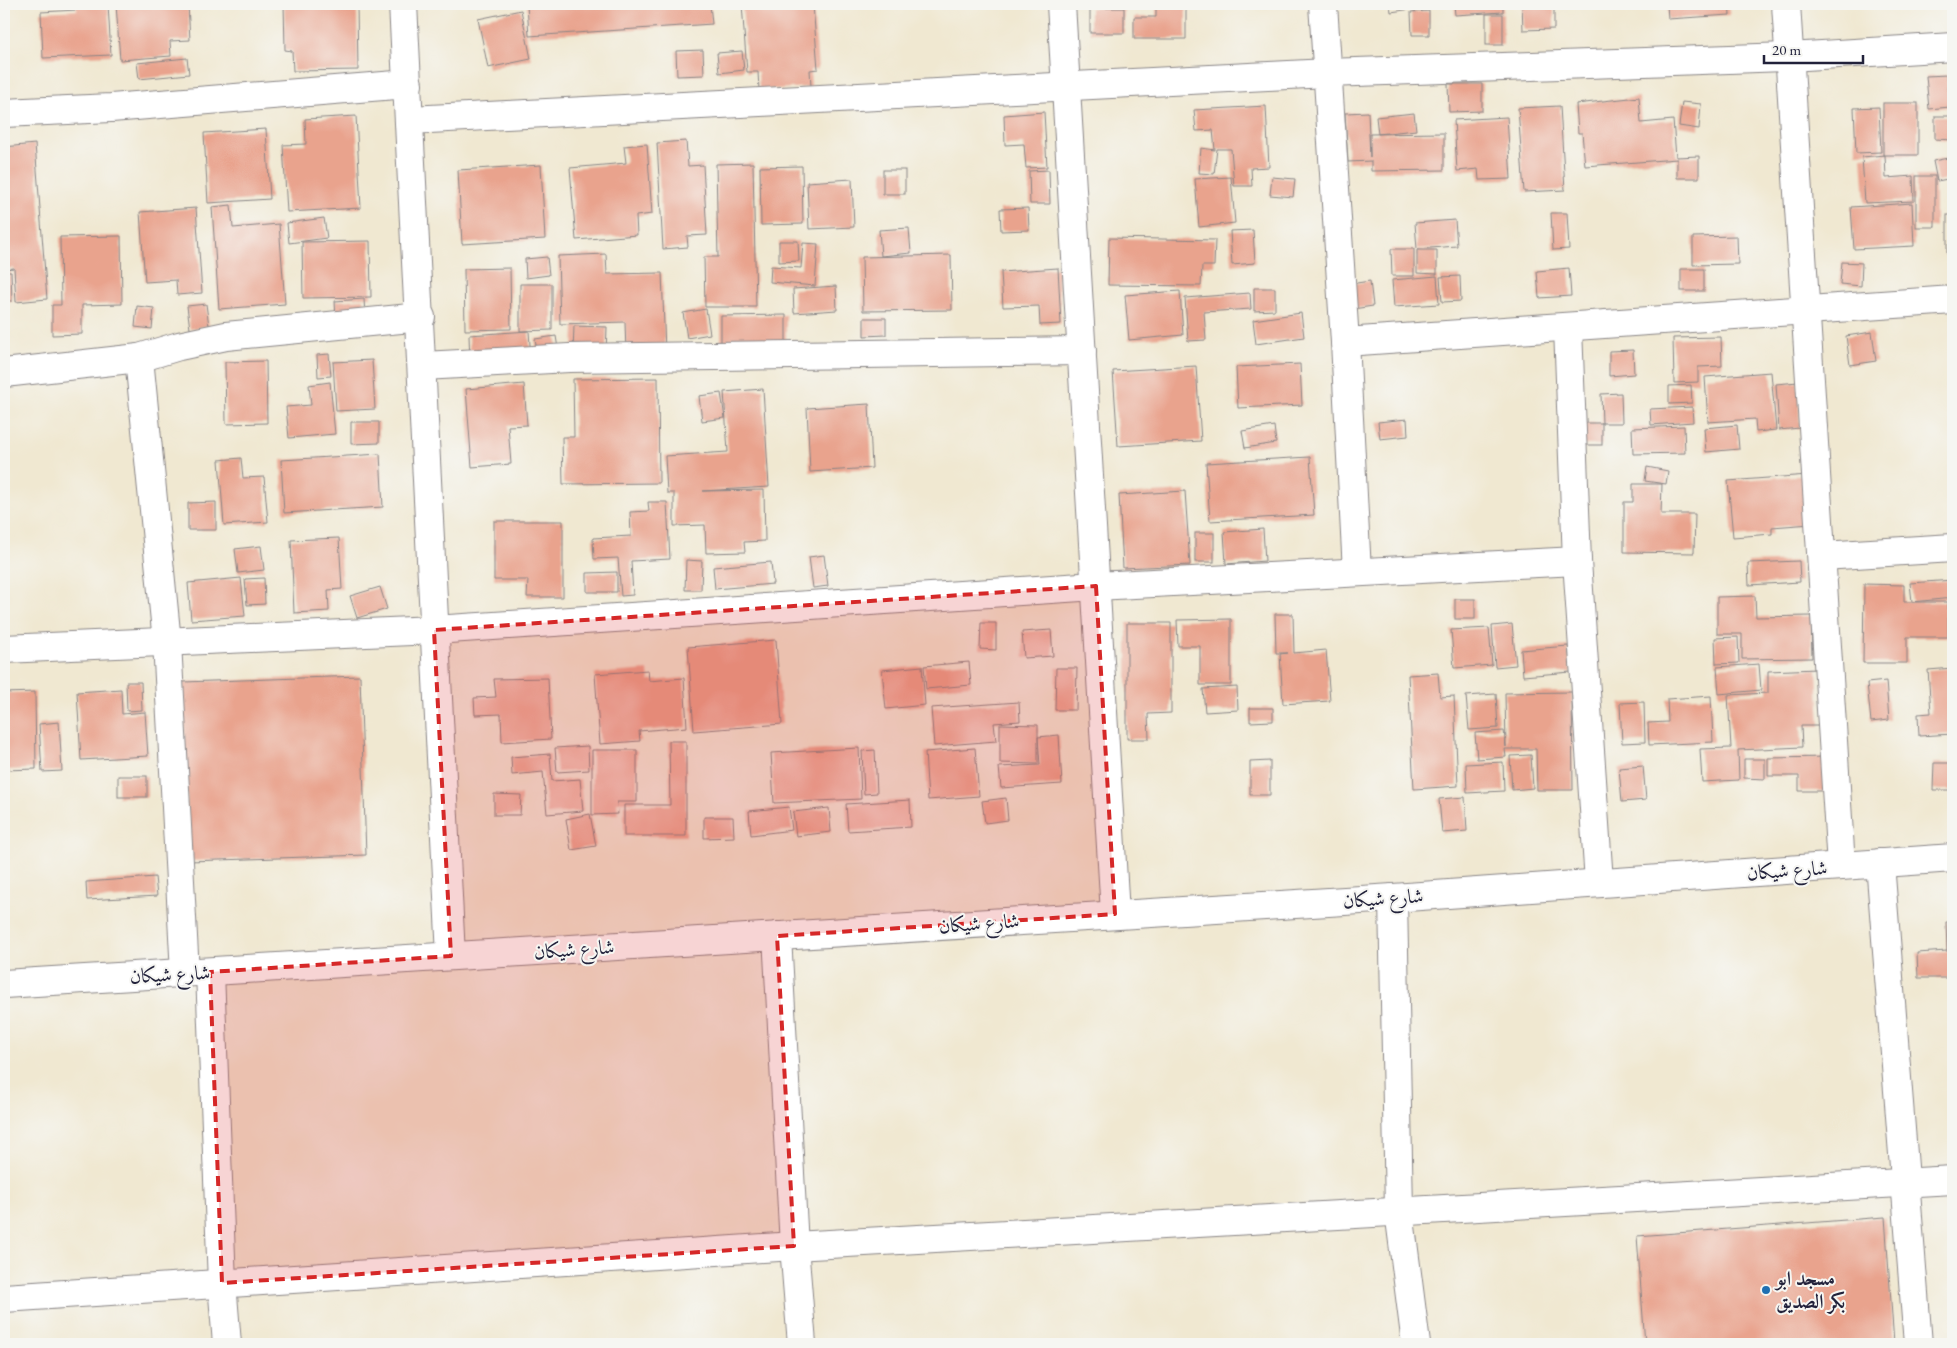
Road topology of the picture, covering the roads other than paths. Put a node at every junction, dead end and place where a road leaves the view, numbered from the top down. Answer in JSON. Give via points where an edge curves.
{"nodes":[{"id":1,"x":403,"y":4,"type":"edge"},
{"id":2,"x":1061,"y":4,"type":"edge"},
{"id":3,"x":1323,"y":4,"type":"edge"},
{"id":4,"x":1786,"y":4,"type":"edge"},
{"id":5,"x":1953,"y":47,"type":"edge"},
{"id":6,"x":1789,"y":56,"type":"junction"},
{"id":7,"x":1327,"y":73,"type":"junction"},
{"id":8,"x":408,"y":84,"type":"junction"},
{"id":9,"x":1066,"y":87,"type":"junction"},
{"id":10,"x":4,"y":113,"type":"edge"},
{"id":11,"x":410,"y":120,"type":"junction"},
{"id":12,"x":1953,"y":300,"type":"edge"},
{"id":13,"x":1806,"y":310,"type":"junction"},
{"id":14,"x":421,"y":317,"type":"junction"},
{"id":15,"x":1568,"y":328,"type":"junction"},
{"id":16,"x":1345,"y":342,"type":"junction"},
{"id":17,"x":1082,"y":351,"type":"junction"},
{"id":18,"x":140,"y":358,"type":"junction"},
{"id":19,"x":423,"y":366,"type":"junction"},
{"id":20,"x":4,"y":373,"type":"edge"},
{"id":21,"x":1953,"y":548,"type":"edge"},
{"id":22,"x":1822,"y":556,"type":"junction"},
{"id":23,"x":1577,"y":561,"type":"junction"},
{"id":24,"x":1357,"y":572,"type":"junction"},
{"id":25,"x":1096,"y":586,"type":"junction"},
{"id":26,"x":434,"y":630,"type":"junction"},
{"id":27,"x":167,"y":642,"type":"junction"},
{"id":28,"x":4,"y":649,"type":"edge"},
{"id":29,"x":1953,"y":858,"type":"edge"},
{"id":30,"x":1880,"y":863,"type":"junction"},
{"id":31,"x":1841,"y":866,"type":"junction"},
{"id":32,"x":1599,"y":882,"type":"junction"},
{"id":33,"x":1393,"y":898,"type":"junction"},
{"id":34,"x":1115,"y":914,"type":"junction"},
{"id":35,"x":777,"y":936,"type":"junction"},
{"id":36,"x":452,"y":956,"type":"junction"},
{"id":37,"x":198,"y":973,"type":"junction"},
{"id":38,"x":4,"y":984,"type":"edge"},
{"id":39,"x":1953,"y":1180,"type":"edge"},
{"id":40,"x":1905,"y":1182,"type":"junction"},
{"id":41,"x":1398,"y":1211,"type":"junction"},
{"id":42,"x":794,"y":1246,"type":"junction"},
{"id":43,"x":222,"y":1283,"type":"junction"},
{"id":44,"x":4,"y":1298,"type":"edge"},
{"id":45,"x":227,"y":1344,"type":"edge"},
{"id":46,"x":802,"y":1344,"type":"edge"},
{"id":47,"x":1416,"y":1344,"type":"edge"},
{"id":48,"x":1918,"y":1344,"type":"edge"}],
"edges":[{"from":1,"to":8,"type":"street"},
{"from":2,"to":9,"type":"street"},
{"from":3,"to":7,"type":"street"},
{"from":4,"to":6,"type":"street"},
{"from":5,"to":6,"type":"street"},
{"from":6,"to":7,"type":"street"},
{"from":6,"to":13,"type":"street"},
{"from":7,"to":9,"type":"street"},
{"from":7,"to":16,"type":"street"},
{"from":8,"to":10,"type":"street","via":[[111,108]]},
{"from":8,"to":11,"type":"street"},
{"from":9,"to":11,"type":"street"},
{"from":9,"to":17,"type":"street"},
{"from":11,"to":14,"type":"street"},
{"from":12,"to":13,"type":"street"},
{"from":13,"to":15,"type":"street"},
{"from":13,"to":22,"type":"street"},
{"from":14,"to":18,"type":"street","via":[[226,336]]},
{"from":14,"to":19,"type":"street"},
{"from":15,"to":16,"type":"street"},
{"from":15,"to":23,"type":"street"},
{"from":16,"to":24,"type":"street"},
{"from":17,"to":19,"type":"street","via":[[568,358]]},
{"from":17,"to":25,"type":"street"},
{"from":18,"to":20,"type":"street"},
{"from":18,"to":27,"type":"street"},
{"from":19,"to":26,"type":"street"},
{"from":21,"to":22,"type":"street"},
{"from":22,"to":31,"type":"street"},
{"from":23,"to":24,"type":"street"},
{"from":23,"to":32,"type":"street"},
{"from":24,"to":25,"type":"street"},
{"from":25,"to":26,"type":"street"},
{"from":25,"to":34,"type":"street"},
{"from":26,"to":27,"type":"street"},
{"from":26,"to":36,"type":"street"},
{"from":27,"to":28,"type":"street"},
{"from":27,"to":37,"type":"street"},
{"from":29,"to":30,"type":"street","name":"شارع شيكان"},
{"from":30,"to":31,"type":"street","name":"شارع شيكان"},
{"from":30,"to":40,"type":"street"},
{"from":31,"to":32,"type":"street","name":"شارع شيكان"},
{"from":32,"to":33,"type":"street","name":"شارع شيكان"},
{"from":33,"to":34,"type":"street","name":"شارع شيكان"},
{"from":33,"to":41,"type":"street"},
{"from":34,"to":35,"type":"street","name":"شارع شيكان"},
{"from":35,"to":36,"type":"street","name":"شارع شيكان"},
{"from":35,"to":42,"type":"street"},
{"from":36,"to":37,"type":"street","name":"شارع شيكان"},
{"from":37,"to":38,"type":"street","name":"شارع شيكان"},
{"from":37,"to":43,"type":"street"},
{"from":39,"to":40,"type":"street"},
{"from":40,"to":41,"type":"street"},
{"from":40,"to":48,"type":"street"},
{"from":41,"to":42,"type":"street"},
{"from":41,"to":47,"type":"street"},
{"from":42,"to":43,"type":"street"},
{"from":42,"to":46,"type":"street"},
{"from":43,"to":44,"type":"street"},
{"from":43,"to":45,"type":"street"}]}
